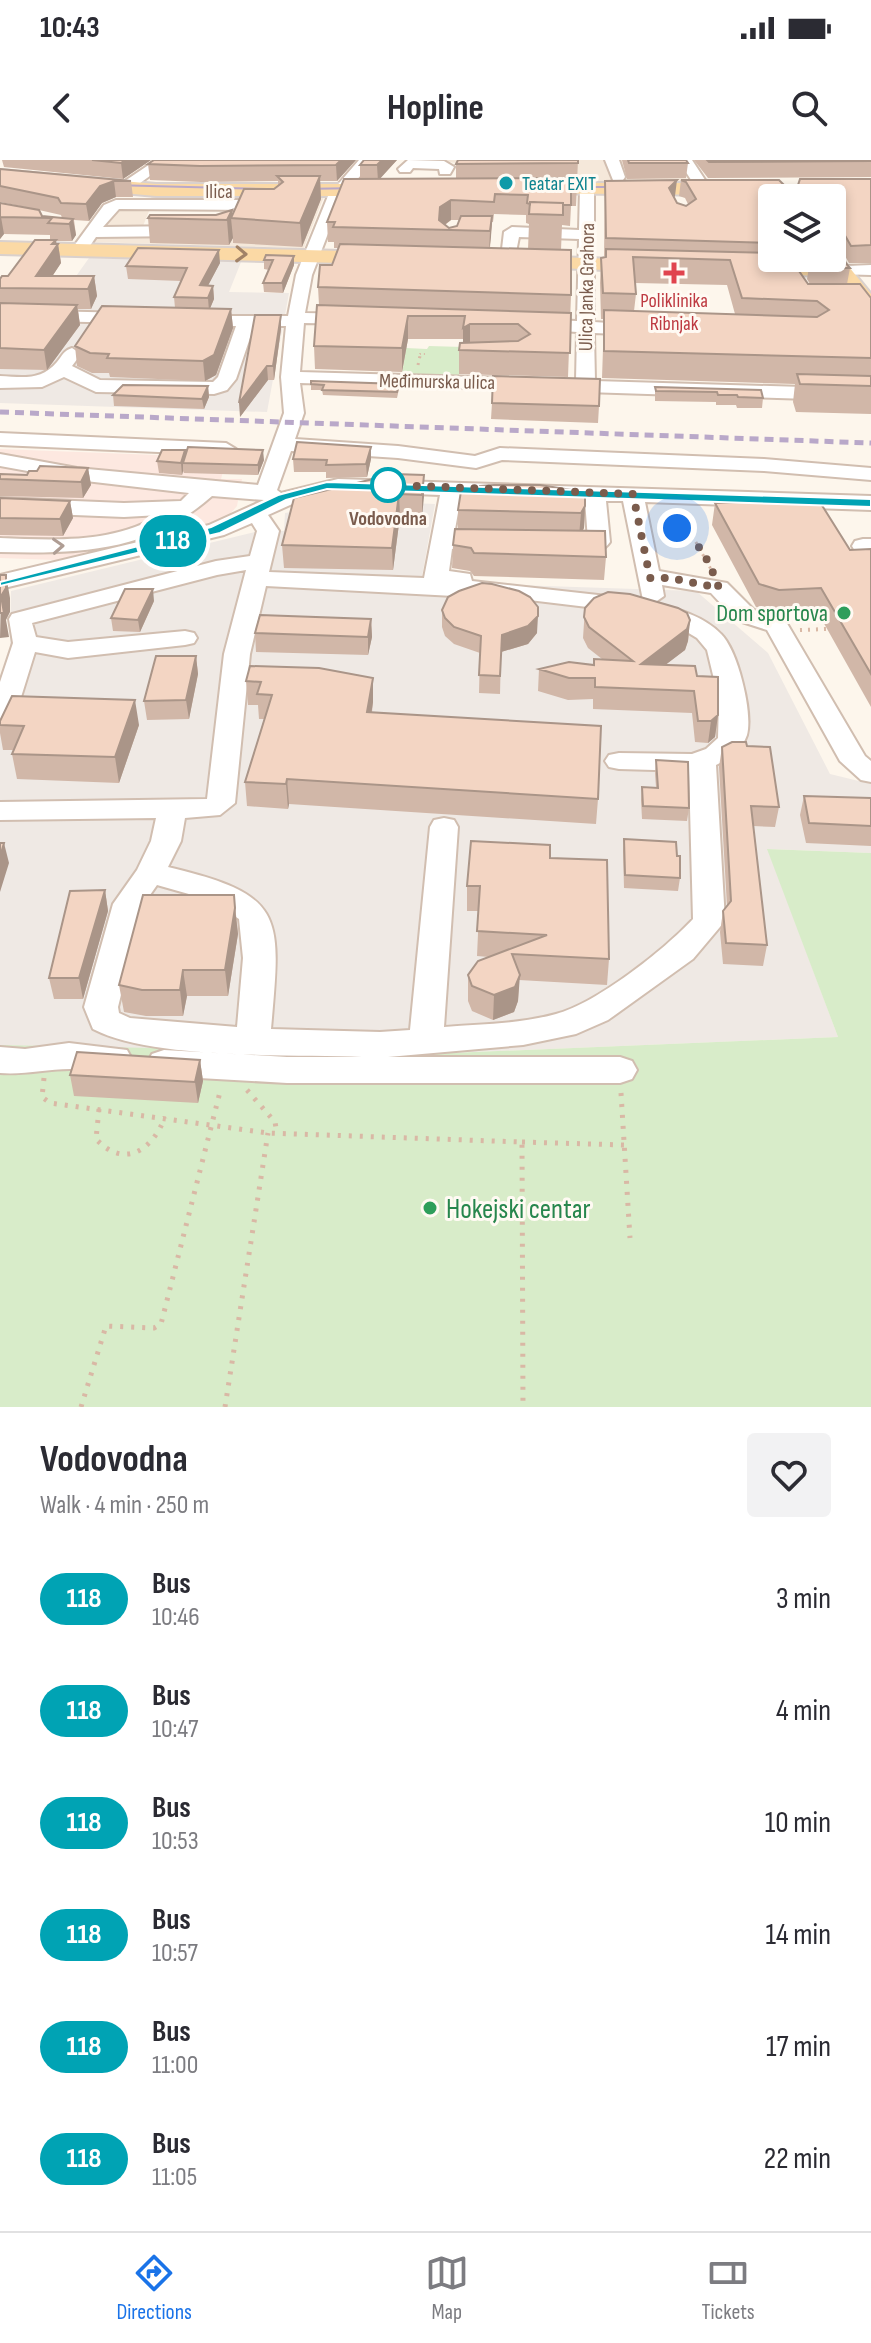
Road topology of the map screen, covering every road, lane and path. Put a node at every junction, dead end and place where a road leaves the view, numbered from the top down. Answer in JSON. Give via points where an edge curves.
{"nodes":[{"id":1,"x":165,"y":160,"type":"edge"},
{"id":2,"x":367,"y":160,"type":"edge"},
{"id":3,"x":612,"y":160,"type":"edge"},
{"id":4,"x":685,"y":160,"type":"edge"},
{"id":5,"x":0,"y":176,"type":"edge"},
{"id":6,"x":618,"y":177,"type":"edge"},
{"id":7,"x":387,"y":179,"type":"edge"},
{"id":8,"x":442,"y":183,"type":"edge"},
{"id":9,"x":124,"y":188,"type":"junction"},
{"id":10,"x":743,"y":188,"type":"edge"},
{"id":11,"x":507,"y":189,"type":"edge"},
{"id":12,"x":587,"y":189,"type":"junction"},
{"id":13,"x":704,"y":189,"type":"junction"},
{"id":14,"x":340,"y":190,"type":"junction"},
{"id":15,"x":408,"y":190,"type":"edge"},
{"id":16,"x":274,"y":205,"type":"edge"},
{"id":17,"x":604,"y":218,"type":"edge"},
{"id":18,"x":586,"y":226,"type":"junction"},
{"id":19,"x":204,"y":232,"type":"edge"},
{"id":20,"x":86,"y":235,"type":"junction"},
{"id":21,"x":0,"y":248,"type":"edge"},
{"id":22,"x":502,"y":255,"type":"joint"},
{"id":23,"x":311,"y":256,"type":"junction"},
{"id":24,"x":400,"y":258,"type":"edge"},
{"id":25,"x":586,"y":264,"type":"junction"},
{"id":26,"x":846,"y":264,"type":"edge"},
{"id":27,"x":678,"y":266,"type":"edge"},
{"id":28,"x":758,"y":266,"type":"edge"},
{"id":29,"x":725,"y":268,"type":"edge"},
{"id":30,"x":871,"y":270,"type":"edge"},
{"id":31,"x":844,"y":272,"type":"edge"},
{"id":32,"x":840,"y":303,"type":"edge"},
{"id":33,"x":868,"y":306,"type":"edge"},
{"id":34,"x":0,"y":315,"type":"edge"},
{"id":35,"x":152,"y":319,"type":"edge"},
{"id":36,"x":296,"y":319,"type":"junction"},
{"id":37,"x":368,"y":319,"type":"edge"},
{"id":38,"x":181,"y":320,"type":"edge"},
{"id":39,"x":247,"y":321,"type":"junction"},
{"id":40,"x":521,"y":324,"type":"edge"},
{"id":41,"x":586,"y":328,"type":"junction"},
{"id":42,"x":89,"y":330,"type":"junction"},
{"id":43,"x":663,"y":331,"type":"edge"},
{"id":44,"x":427,"y":354,"type":"dead end"},
{"id":45,"x":63,"y":369,"type":"junction"},
{"id":46,"x":416,"y":376,"type":"dead end"},
{"id":47,"x":290,"y":377,"type":"junction"},
{"id":48,"x":0,"y":382,"type":"edge"},
{"id":49,"x":585,"y":385,"type":"junction"},
{"id":50,"x":871,"y":395,"type":"edge"},
{"id":51,"x":0,"y":439,"type":"edge"},
{"id":52,"x":268,"y":449,"type":"junction"},
{"id":53,"x":0,"y":460,"type":"edge"},
{"id":54,"x":37,"y":466,"type":"junction"},
{"id":55,"x":871,"y":474,"type":"edge"},
{"id":56,"x":452,"y":488,"type":"junction"},
{"id":57,"x":207,"y":489,"type":"junction"},
{"id":58,"x":595,"y":493,"type":"junction"},
{"id":59,"x":633,"y":494,"type":"junction"},
{"id":60,"x":267,"y":496,"type":"junction"},
{"id":61,"x":871,"y":503,"type":"edge"},
{"id":62,"x":7,"y":505,"type":"edge"},
{"id":63,"x":666,"y":505,"type":"dead end"},
{"id":64,"x":189,"y":507,"type":"junction"},
{"id":65,"x":120,"y":510,"type":"junction"},
{"id":66,"x":106,"y":541,"type":"junction"},
{"id":67,"x":442,"y":542,"type":"junction"},
{"id":68,"x":469,"y":543,"type":"edge"},
{"id":69,"x":0,"y":545,"type":"edge"},
{"id":70,"x":557,"y":546,"type":"edge"},
{"id":71,"x":260,"y":570,"type":"junction"},
{"id":72,"x":650,"y":578,"type":"junction"},
{"id":73,"x":10,"y":580,"type":"edge"},
{"id":74,"x":604,"y":585,"type":"dead end"},
{"id":75,"x":719,"y":588,"type":"junction"},
{"id":76,"x":655,"y":610,"type":"junction"},
{"id":77,"x":827,"y":629,"type":"dead end"},
{"id":78,"x":804,"y":630,"type":"dead end"},
{"id":79,"x":23,"y":631,"type":"junction"},
{"id":80,"x":185,"y":638,"type":"dead end"},
{"id":81,"x":0,"y":723,"type":"edge"},
{"id":82,"x":702,"y":759,"type":"junction"},
{"id":83,"x":619,"y":761,"type":"dead end"},
{"id":84,"x":871,"y":774,"type":"edge"},
{"id":85,"x":172,"y":810,"type":"junction"},
{"id":86,"x":0,"y":811,"type":"edge"},
{"id":87,"x":444,"y":827,"type":"dead end"},
{"id":88,"x":150,"y":873,"type":"junction"},
{"id":89,"x":253,"y":1040,"type":"junction"},
{"id":90,"x":426,"y":1041,"type":"junction"},
{"id":91,"x":48,"y":1058,"type":"junction"},
{"id":92,"x":0,"y":1060,"type":"edge"},
{"id":93,"x":227,"y":1067,"type":"junction"},
{"id":94,"x":620,"y":1070,"type":"joint"},
{"id":95,"x":99,"y":1109,"type":"junction"},
{"id":96,"x":165,"y":1117,"type":"junction"},
{"id":97,"x":212,"y":1124,"type":"junction"},
{"id":98,"x":268,"y":1133,"type":"junction"},
{"id":99,"x":277,"y":1134,"type":"junction"},
{"id":100,"x":522,"y":1142,"type":"junction"},
{"id":101,"x":624,"y":1145,"type":"junction"},
{"id":102,"x":630,"y":1238,"type":"dead end"},
{"id":103,"x":81,"y":1407,"type":"edge"},
{"id":104,"x":225,"y":1407,"type":"edge"},
{"id":105,"x":523,"y":1407,"type":"edge"}],
"edges":[{"from":1,"to":9,"type":"street"},
{"from":2,"to":14,"type":"street"},
{"from":3,"to":6,"type":"street"},
{"from":4,"to":13,"type":"street"},
{"from":5,"to":9,"type":"main road","name":"Ilica"},
{"from":7,"to":8,"type":"street"},
{"from":9,"to":14,"type":"main road","name":"Ilica"},
{"from":10,"to":13,"type":"main road"},
{"from":11,"to":12,"type":"main road"},
{"from":12,"to":13,"type":"main road"},
{"from":12,"to":18,"type":"street","name":"Ulica Janka Grahora"},
{"from":14,"to":15,"type":"main road","name":"Ilica"},
{"from":14,"to":23,"type":"street"},
{"from":16,"to":20,"type":"street","via":[[116,204]]},
{"from":17,"to":18,"type":"street"},
{"from":18,"to":22,"type":"street","via":[[509,227]]},
{"from":18,"to":25,"type":"street","name":"Ulica Janka Grahora"},
{"from":19,"to":20,"type":"street"},
{"from":20,"to":21,"type":"main road"},
{"from":20,"to":23,"type":"main road","one_way":true},
{"from":22,"to":25,"type":"main road"},
{"from":23,"to":24,"type":"main road"},
{"from":23,"to":36,"type":"street"},
{"from":25,"to":27,"type":"main road"},
{"from":25,"to":41,"type":"street","name":"Ulica Janka Grahora"},
{"from":26,"to":30,"type":"street"},
{"from":28,"to":29,"type":"main road"},
{"from":31,"to":33,"type":"main road"},
{"from":32,"to":33,"type":"street"},
{"from":34,"to":42,"type":"street"},
{"from":35,"to":42,"type":"street"},
{"from":36,"to":37,"type":"street"},
{"from":36,"to":39,"type":"street"},
{"from":36,"to":47,"type":"street"},
{"from":38,"to":39,"type":"street"},
{"from":39,"to":45,"type":"street","via":[[227,379],[207,390],[96,386]]},
{"from":40,"to":41,"type":"street"},
{"from":41,"to":43,"type":"street"},
{"from":41,"to":49,"type":"street","name":"Ulica Janka Grahora"},
{"from":42,"to":45,"type":"street"},
{"from":44,"to":46,"type":"path","via":[[420,354]]},
{"from":45,"to":48,"type":"street","via":[[45,382]]},
{"from":47,"to":49,"type":"street","name":"Međimurska ulica"},
{"from":47,"to":52,"type":"street","via":[[295,411]]},
{"from":49,"to":50,"type":"street","name":"Međimurska ulica"},
{"from":51,"to":52,"type":"street"},
{"from":52,"to":55,"type":"street","via":[[398,452],[476,462],[500,454]]},
{"from":52,"to":60,"type":"street"},
{"from":53,"to":54,"type":"street"},
{"from":54,"to":57,"type":"street"},
{"from":54,"to":62,"type":"street"},
{"from":56,"to":58,"type":"street"},
{"from":56,"to":60,"type":"street","via":[[349,484]]},
{"from":56,"to":67,"type":"street"},
{"from":57,"to":60,"type":"street"},
{"from":57,"to":64,"type":"street"},
{"from":58,"to":59,"type":"street"},
{"from":58,"to":70,"type":"street","via":[[599,542]]},
{"from":59,"to":61,"type":"street"},
{"from":59,"to":72,"type":"street"},
{"from":60,"to":71,"type":"street","via":[[268,531]]},
{"from":60,"to":73,"type":"street","via":[[216,530]]},
{"from":62,"to":65,"type":"street"},
{"from":63,"to":75,"type":"path","via":[[677,528],[693,537],[705,555]]},
{"from":64,"to":65,"type":"street"},
{"from":64,"to":66,"type":"street","via":[[158,527]]},
{"from":65,"to":66,"type":"street"},
{"from":69,"to":66,"type":"street","one_way":true,"via":[[61,547]]},
{"from":67,"to":68,"type":"street"},
{"from":67,"to":74,"type":"street","via":[[436,578]]},
{"from":71,"to":76,"type":"street","via":[[512,589]]},
{"from":71,"to":79,"type":"street","via":[[216,568]]},
{"from":71,"to":85,"type":"street","via":[[237,654],[221,803],[210,809]]},
{"from":72,"to":75,"type":"street"},
{"from":72,"to":76,"type":"street"},
{"from":73,"to":79,"type":"street"},
{"from":75,"to":84,"type":"street","via":[[745,615],[781,630],[854,761]]},
{"from":76,"to":82,"type":"street","via":[[698,627],[717,644],[726,662],[734,733],[716,755]]},
{"from":77,"to":78,"type":"path"},
{"from":79,"to":80,"type":"street","via":[[68,650]]},
{"from":79,"to":81,"type":"street"},
{"from":82,"to":83,"type":"street","via":[[668,764]]},
{"from":82,"to":90,"type":"street","via":[[709,921],[682,951],[596,1011],[564,1025]]},
{"from":85,"to":86,"type":"street"},
{"from":85,"to":88,"type":"street","via":[[166,841]]},
{"from":87,"to":90,"type":"street"},
{"from":88,"to":89,"type":"street","via":[[235,899],[253,915],[259,955]]},
{"from":88,"to":89,"type":"street","via":[[128,904],[101,1007],[105,1020],[124,1030]]},
{"from":89,"to":90,"type":"street","via":[[380,1045]]},
{"from":91,"to":92,"type":"street"},
{"from":91,"to":93,"type":"street"},
{"from":91,"to":95,"type":"path","via":[[41,1091],[45,1101]]},
{"from":93,"to":94,"type":"street"},
{"from":93,"to":97,"type":"path"},
{"from":93,"to":99,"type":"path","via":[[275,1122]]},
{"from":94,"to":101,"type":"path"},
{"from":95,"to":96,"type":"path"},
{"from":95,"to":96,"type":"path","via":[[96,1139],[117,1154],[150,1145]]},
{"from":96,"to":97,"type":"path"},
{"from":97,"to":98,"type":"path"},
{"from":97,"to":103,"type":"path","via":[[161,1324],[106,1326]]},
{"from":98,"to":99,"type":"path"},
{"from":98,"to":104,"type":"path"},
{"from":99,"to":100,"type":"path"},
{"from":100,"to":101,"type":"path"},
{"from":100,"to":105,"type":"path"},
{"from":101,"to":102,"type":"path"}]}
